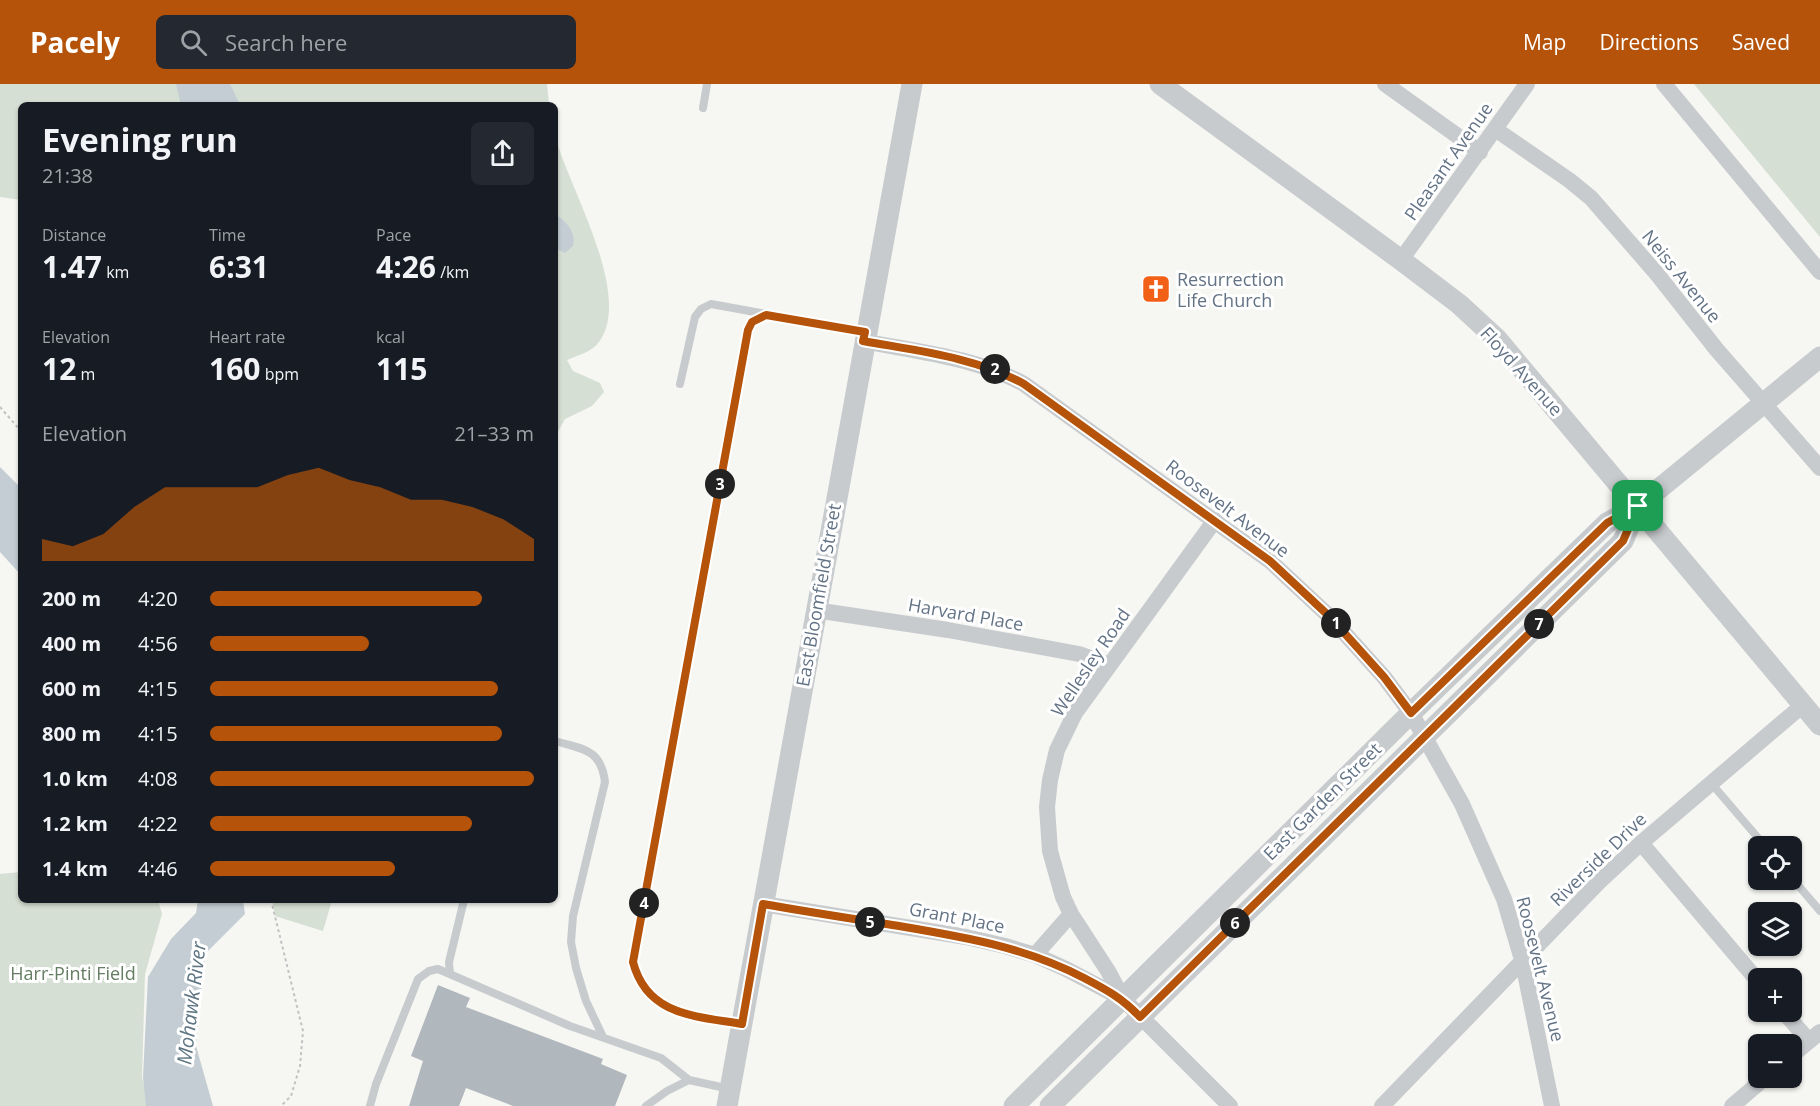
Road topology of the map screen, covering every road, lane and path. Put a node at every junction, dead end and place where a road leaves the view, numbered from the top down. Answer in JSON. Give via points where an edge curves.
{"nodes":[{"id":1,"x":707,"y":84,"type":"edge"},
{"id":2,"x":912,"y":84,"type":"edge"},
{"id":3,"x":1160,"y":84,"type":"edge"},
{"id":4,"x":1385,"y":84,"type":"edge"},
{"id":5,"x":1527,"y":84,"type":"edge"},
{"id":6,"x":1664,"y":84,"type":"edge"},
{"id":7,"x":703,"y":108,"type":"dead end"},
{"id":8,"x":1495,"y":129,"type":"junction"},
{"id":9,"x":1480,"y":152,"type":"junction"},
{"id":10,"x":1401,"y":260,"type":"junction"},
{"id":11,"x":1820,"y":272,"type":"edge"},
{"id":12,"x":766,"y":315,"type":"junction"},
{"id":13,"x":864,"y":336,"type":"junction"},
{"id":14,"x":1820,"y":357,"type":"edge"},
{"id":15,"x":680,"y":384,"type":"dead end"},
{"id":16,"x":1764,"y":404,"type":"junction"},
{"id":17,"x":0,"y":407,"type":"edge"},
{"id":18,"x":18,"y":428,"type":"edge"},
{"id":19,"x":1820,"y":468,"type":"edge"},
{"id":20,"x":1638,"y":506,"type":"junction"},
{"id":21,"x":1215,"y":520,"type":"junction"},
{"id":22,"x":815,"y":610,"type":"junction"},
{"id":23,"x":1109,"y":665,"type":"junction"},
{"id":24,"x":1803,"y":705,"type":"junction"},
{"id":25,"x":1411,"y":713,"type":"junction"},
{"id":26,"x":1820,"y":725,"type":"edge"},
{"id":27,"x":1425,"y":735,"type":"junction"},
{"id":28,"x":558,"y":742,"type":"edge"},
{"id":29,"x":1712,"y":783,"type":"junction"},
{"id":30,"x":1757,"y":836,"type":"edge"},
{"id":31,"x":1641,"y":843,"type":"junction"},
{"id":32,"x":1802,"y":890,"type":"edge"},
{"id":33,"x":272,"y":903,"type":"edge"},
{"id":34,"x":463,"y":903,"type":"edge"},
{"id":35,"x":763,"y":904,"type":"junction"},
{"id":36,"x":1820,"y":911,"type":"edge"},
{"id":37,"x":1071,"y":914,"type":"junction"},
{"id":38,"x":1035,"y":955,"type":"junction"},
{"id":39,"x":1523,"y":963,"type":"junction"},
{"id":40,"x":1748,"y":969,"type":"edge"},
{"id":41,"x":450,"y":973,"type":"junction"},
{"id":42,"x":1123,"y":999,"type":"junction"},
{"id":43,"x":1140,"y":1017,"type":"junction"},
{"id":44,"x":1797,"y":1022,"type":"edge"},
{"id":45,"x":742,"y":1024,"type":"junction"},
{"id":46,"x":1814,"y":1036,"type":"edge"},
{"id":47,"x":603,"y":1037,"type":"junction"},
{"id":48,"x":1802,"y":1046,"type":"edge"},
{"id":49,"x":689,"y":1080,"type":"junction"},
{"id":50,"x":1753,"y":1088,"type":"edge"},
{"id":51,"x":729,"y":1097,"type":"edge"},
{"id":52,"x":281,"y":1106,"type":"edge"},
{"id":53,"x":370,"y":1106,"type":"edge"},
{"id":54,"x":646,"y":1106,"type":"edge"},
{"id":55,"x":1014,"y":1106,"type":"edge"},
{"id":56,"x":1050,"y":1106,"type":"edge"},
{"id":57,"x":1230,"y":1106,"type":"edge"},
{"id":58,"x":1382,"y":1106,"type":"edge"},
{"id":59,"x":1552,"y":1106,"type":"edge"},
{"id":60,"x":1732,"y":1106,"type":"edge"}],
"edges":[{"from":1,"to":7,"type":"lane"},
{"from":2,"to":13,"type":"street","name":"East Bloomfield Street"},
{"from":3,"to":10,"type":"street","name":"Floyd Avenue"},
{"from":4,"to":9,"type":"street"},
{"from":5,"to":8,"type":"street","name":"Pleasant Avenue"},
{"from":6,"to":11,"type":"street"},
{"from":8,"to":9,"type":"street","name":"Pleasant Avenue"},
{"from":8,"to":16,"type":"street","name":"Neiss Avenue","via":[[1591,198]]},
{"from":9,"to":10,"type":"street","name":"Pleasant Avenue"},
{"from":10,"to":20,"type":"street","name":"Floyd Avenue","via":[[1497,339]]},
{"from":12,"to":13,"type":"lane"},
{"from":12,"to":15,"type":"lane","via":[[711,304],[701,309],[695,317]]},
{"from":12,"to":45,"type":"lane","via":[[752,322],[748,330],[633,962],[645,988],[661,1006]]},
{"from":13,"to":21,"type":"street","name":"Roosevelt Avenue","via":[[1000,371]]},
{"from":13,"to":22,"type":"street","name":"East Bloomfield Street"},
{"from":14,"to":16,"type":"street","name":"East Garden Street"},
{"from":16,"to":19,"type":"street","name":"Neiss Avenue"},
{"from":16,"to":20,"type":"street","name":"East Garden Street"},
{"from":17,"to":18,"type":"path"},
{"from":20,"to":24,"type":"street","name":"Floyd Avenue"},
{"from":20,"to":25,"type":"street","name":"East Garden Street","via":[[1607,523]]},
{"from":20,"to":27,"type":"street","name":"East Garden Street","via":[[1623,541]]},
{"from":21,"to":23,"type":"street","name":"Wellesley Road"},
{"from":21,"to":25,"type":"street","name":"Roosevelt Avenue","via":[[1270,561],[1329,616]]},
{"from":22,"to":23,"type":"street","name":"Harvard Place","via":[[1080,654]]},
{"from":22,"to":35,"type":"street","name":"East Bloomfield Street"},
{"from":23,"to":37,"type":"street","name":"Wellesley Road","via":[[1075,713],[1050,780],[1050,851]]},
{"from":24,"to":26,"type":"street","name":"Floyd Avenue"},
{"from":24,"to":29,"type":"street","name":"Riverside Drive"},
{"from":25,"to":27,"type":"street","name":"Roosevelt Avenue"},
{"from":25,"to":42,"type":"street","name":"East Garden Street"},
{"from":27,"to":39,"type":"street","name":"Roosevelt Avenue","via":[[1482,845],[1504,899]]},
{"from":27,"to":43,"type":"street","name":"East Garden Street"},
{"from":28,"to":47,"type":"lane","via":[[589,751],[604,770],[605,782],[573,916],[571,942],[586,1002]]},
{"from":29,"to":30,"type":"lane"},
{"from":29,"to":31,"type":"street","name":"Riverside Drive"},
{"from":31,"to":39,"type":"street","name":"Riverside Drive"},
{"from":31,"to":40,"type":"street"},
{"from":32,"to":36,"type":"lane"},
{"from":33,"to":52,"type":"path","via":[[303,1031],[297,1076],[291,1096]]},
{"from":34,"to":41,"type":"lane","via":[[449,962]]},
{"from":35,"to":38,"type":"street","name":"Grant Place","via":[[966,937]]},
{"from":35,"to":45,"type":"street","name":"East Bloomfield Street"},
{"from":37,"to":38,"type":"street"},
{"from":37,"to":42,"type":"street","name":"Wellesley Road"},
{"from":38,"to":42,"type":"street","name":"Grant Place"},
{"from":39,"to":58,"type":"street","name":"Riverside Drive"},
{"from":39,"to":59,"type":"street","name":"Roosevelt Avenue"},
{"from":41,"to":47,"type":"lane"},
{"from":41,"to":53,"type":"lane","via":[[438,969],[418,980]]},
{"from":42,"to":43,"type":"street","name":"Wellesley Road"},
{"from":42,"to":55,"type":"street","name":"East Garden Street"},
{"from":43,"to":56,"type":"street","name":"East Garden Street"},
{"from":43,"to":57,"type":"street","name":"Wellesley Road"},
{"from":44,"to":46,"type":"street"},
{"from":45,"to":51,"type":"street","name":"East Bloomfield Street"},
{"from":46,"to":48,"type":"street"},
{"from":47,"to":49,"type":"lane","via":[[661,1058]]},
{"from":49,"to":51,"type":"lane"},
{"from":49,"to":54,"type":"lane"},
{"from":50,"to":60,"type":"street"}]}
